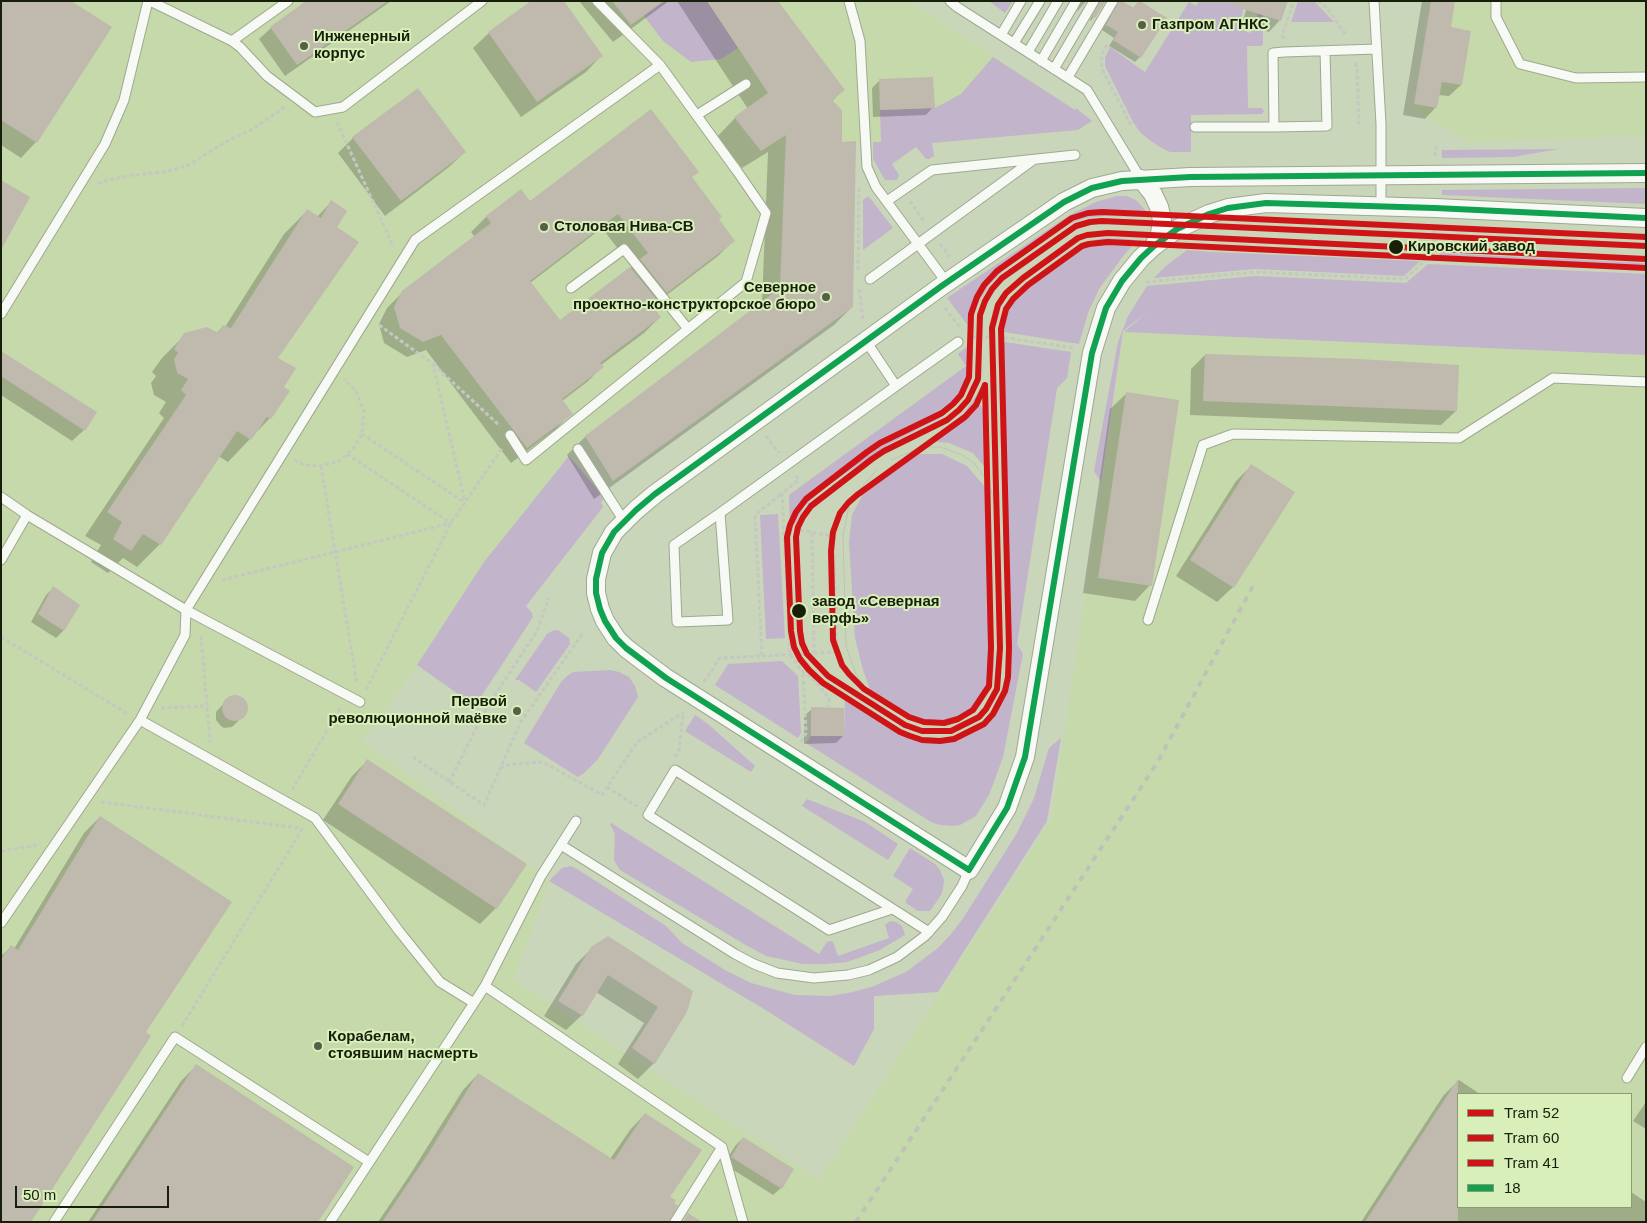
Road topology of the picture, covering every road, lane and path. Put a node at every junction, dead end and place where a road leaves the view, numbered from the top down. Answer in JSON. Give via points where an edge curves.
{"nodes":[{"id":1,"x":149,"y":1,"type":"edge"},
{"id":2,"x":288,"y":1,"type":"edge"},
{"id":3,"x":482,"y":1,"type":"edge"},
{"id":4,"x":597,"y":1,"type":"edge"},
{"id":5,"x":849,"y":1,"type":"edge"},
{"id":6,"x":950,"y":1,"type":"edge"},
{"id":7,"x":1021,"y":1,"type":"edge"},
{"id":8,"x":1040,"y":1,"type":"edge"},
{"id":9,"x":1058,"y":1,"type":"edge"},
{"id":10,"x":1076,"y":1,"type":"edge"},
{"id":11,"x":1094,"y":1,"type":"edge"},
{"id":12,"x":1113,"y":1,"type":"edge"},
{"id":13,"x":1294,"y":1,"type":"edge"},
{"id":14,"x":1374,"y":1,"type":"edge"},
{"id":15,"x":1496,"y":1,"type":"edge"},
{"id":16,"x":1001,"y":35,"type":"junction"},
{"id":17,"x":232,"y":41,"type":"junction"},
{"id":18,"x":1014,"y":44,"type":"junction"},
{"id":19,"x":1107,"y":45,"type":"dead end"},
{"id":20,"x":1377,"y":49,"type":"junction"},
{"id":21,"x":1325,"y":51,"type":"junction"},
{"id":22,"x":1028,"y":52,"type":"junction"},
{"id":23,"x":1284,"y":52,"type":"junction"},
{"id":24,"x":1041,"y":61,"type":"junction"},
{"id":25,"x":660,"y":65,"type":"junction"},
{"id":26,"x":1054,"y":69,"type":"junction"},
{"id":27,"x":1646,"y":77,"type":"edge"},
{"id":28,"x":1068,"y":78,"type":"junction"},
{"id":29,"x":746,"y":84,"type":"dead end"},
{"id":30,"x":296,"y":98,"type":"junction"},
{"id":31,"x":332,"y":109,"type":"junction"},
{"id":32,"x":697,"y":115,"type":"junction"},
{"id":33,"x":1274,"y":126,"type":"junction"},
{"id":34,"x":1132,"y":127,"type":"dead end"},
{"id":35,"x":1195,"y":127,"type":"dead end"},
{"id":36,"x":1436,"y":145,"type":"dead end"},
{"id":37,"x":1075,"y":155,"type":"dead end"},
{"id":38,"x":1033,"y":160,"type":"junction"},
{"id":39,"x":1435,"y":161,"type":"dead end"},
{"id":40,"x":1646,"y":173,"type":"edge"},
{"id":41,"x":1380,"y":175,"type":"junction"},
{"id":42,"x":1140,"y":179,"type":"junction"},
{"id":43,"x":873,"y":181,"type":"junction"},
{"id":44,"x":74,"y":195,"type":"junction"},
{"id":45,"x":887,"y":201,"type":"junction"},
{"id":46,"x":1381,"y":206,"type":"junction"},
{"id":47,"x":1646,"y":218,"type":"edge"},
{"id":48,"x":1434,"y":222,"type":"dead end"},
{"id":49,"x":918,"y":243,"type":"junction"},
{"id":50,"x":1154,"y":246,"type":"junction"},
{"id":51,"x":1427,"y":258,"type":"dead end"},
{"id":52,"x":1433,"y":261,"type":"dead end"},
{"id":53,"x":401,"y":262,"type":"junction"},
{"id":54,"x":858,"y":278,"type":"dead end"},
{"id":55,"x":870,"y":279,"type":"dead end"},
{"id":56,"x":1145,"y":282,"type":"dead end"},
{"id":57,"x":947,"y":283,"type":"junction"},
{"id":58,"x":859,"y":287,"type":"dead end"},
{"id":59,"x":571,"y":288,"type":"dead end"},
{"id":60,"x":945,"y":308,"type":"dead end"},
{"id":61,"x":1,"y":314,"type":"edge"},
{"id":62,"x":367,"y":317,"type":"junction"},
{"id":63,"x":863,"y":321,"type":"dead end"},
{"id":64,"x":688,"y":329,"type":"junction"},
{"id":65,"x":961,"y":329,"type":"dead end"},
{"id":66,"x":966,"y":336,"type":"dead end"},
{"id":67,"x":866,"y":342,"type":"junction"},
{"id":68,"x":958,"y":342,"type":"dead end"},
{"id":69,"x":1075,"y":348,"type":"dead end"},
{"id":70,"x":433,"y":364,"type":"junction"},
{"id":71,"x":333,"y":372,"type":"junction"},
{"id":72,"x":1646,"y":382,"type":"edge"},
{"id":73,"x":896,"y":386,"type":"junction"},
{"id":74,"x":763,"y":432,"type":"dead end"},
{"id":75,"x":362,"y":434,"type":"junction"},
{"id":76,"x":510,"y":436,"type":"junction"},
{"id":77,"x":578,"y":450,"type":"dead end"},
{"id":78,"x":282,"y":454,"type":"junction"},
{"id":79,"x":347,"y":454,"type":"junction"},
{"id":80,"x":787,"y":465,"type":"junction"},
{"id":81,"x":321,"y":466,"type":"junction"},
{"id":82,"x":782,"y":493,"type":"junction"},
{"id":83,"x":1,"y":497,"type":"edge"},
{"id":84,"x":465,"y":502,"type":"junction"},
{"id":85,"x":720,"y":513,"type":"junction"},
{"id":86,"x":27,"y":515,"type":"junction"},
{"id":87,"x":624,"y":521,"type":"junction"},
{"id":88,"x":451,"y":523,"type":"junction"},
{"id":89,"x":784,"y":527,"type":"junction"},
{"id":90,"x":812,"y":532,"type":"junction"},
{"id":91,"x":334,"y":552,"type":"junction"},
{"id":92,"x":1,"y":560,"type":"edge"},
{"id":93,"x":202,"y":585,"type":"junction"},
{"id":94,"x":549,"y":598,"type":"dead end"},
{"id":95,"x":186,"y":610,"type":"junction"},
{"id":96,"x":199,"y":617,"type":"junction"},
{"id":97,"x":1148,"y":620,"type":"dead end"},
{"id":98,"x":583,"y":633,"type":"dead end"},
{"id":99,"x":1,"y":637,"type":"edge"},
{"id":100,"x":814,"y":653,"type":"junction"},
{"id":101,"x":790,"y":654,"type":"junction"},
{"id":102,"x":762,"y":656,"type":"junction"},
{"id":103,"x":803,"y":671,"type":"junction"},
{"id":104,"x":702,"y":686,"type":"dead end"},
{"id":105,"x":348,"y":696,"type":"junction"},
{"id":106,"x":360,"y":702,"type":"junction"},
{"id":107,"x":207,"y":706,"type":"junction"},
{"id":108,"x":688,"y":707,"type":"dead end"},
{"id":109,"x":828,"y":708,"type":"dead end"},
{"id":110,"x":146,"y":709,"type":"junction"},
{"id":111,"x":683,"y":714,"type":"junction"},
{"id":112,"x":140,"y":720,"type":"junction"},
{"id":113,"x":800,"y":744,"type":"dead end"},
{"id":114,"x":413,"y":757,"type":"dead end"},
{"id":115,"x":211,"y":760,"type":"junction"},
{"id":116,"x":500,"y":768,"type":"junction"},
{"id":117,"x":675,"y":770,"type":"junction"},
{"id":118,"x":449,"y":782,"type":"junction"},
{"id":119,"x":607,"y":787,"type":"junction"},
{"id":120,"x":85,"y":800,"type":"junction"},
{"id":121,"x":285,"y":801,"type":"junction"},
{"id":122,"x":648,"y":815,"type":"junction"},
{"id":123,"x":576,"y":821,"type":"dead end"},
{"id":124,"x":303,"y":828,"type":"junction"},
{"id":125,"x":326,"y":831,"type":"junction"},
{"id":126,"x":57,"y":842,"type":"junction"},
{"id":127,"x":561,"y":844,"type":"junction"},
{"id":128,"x":1,"y":851,"type":"edge"},
{"id":129,"x":969,"y":870,"type":"junction"},
{"id":130,"x":892,"y":909,"type":"junction"},
{"id":131,"x":1,"y":923,"type":"edge"},
{"id":132,"x":928,"y":932,"type":"junction"},
{"id":133,"x":485,"y":986,"type":"junction"},
{"id":134,"x":474,"y":1003,"type":"junction"},
{"id":135,"x":175,"y":1037,"type":"junction"},
{"id":136,"x":1646,"y":1047,"type":"edge"},
{"id":137,"x":1626,"y":1078,"type":"dead end"},
{"id":138,"x":722,"y":1147,"type":"junction"},
{"id":139,"x":369,"y":1162,"type":"junction"},
{"id":140,"x":54,"y":1222,"type":"edge"},
{"id":141,"x":330,"y":1222,"type":"edge"},
{"id":142,"x":675,"y":1222,"type":"edge"},
{"id":143,"x":743,"y":1222,"type":"edge"}],
"edges":[{"from":1,"to":17,"type":"lane"},
{"from":1,"to":44,"type":"lane","via":[[124,100],[105,144]]},
{"from":2,"to":17,"type":"lane"},
{"from":3,"to":31,"type":"lane","via":[[344,107]]},
{"from":4,"to":25,"type":"lane"},
{"from":5,"to":43,"type":"lane","via":[[860,41],[867,167]]},
{"from":6,"to":16,"type":"lane"},
{"from":7,"to":16,"type":"lane"},
{"from":8,"to":18,"type":"lane"},
{"from":9,"to":22,"type":"lane"},
{"from":10,"to":24,"type":"lane"},
{"from":11,"to":26,"type":"lane"},
{"from":12,"to":28,"type":"lane"},
{"from":13,"to":23,"type":"path","via":[[1283,33]]},
{"from":14,"to":20,"type":"lane"},
{"from":15,"to":27,"type":"lane","via":[[1496,17],[1520,64],[1576,78]]},
{"from":16,"to":18,"type":"lane"},
{"from":17,"to":30,"type":"lane","via":[[267,76]]},
{"from":18,"to":22,"type":"lane"},
{"from":19,"to":34,"type":"path","via":[[1102,54],[1103,71]]},
{"from":20,"to":21,"type":"lane"},
{"from":20,"to":41,"type":"lane"},
{"from":21,"to":23,"type":"lane"},
{"from":21,"to":33,"type":"lane","via":[[1327,126]]},
{"from":22,"to":24,"type":"lane"},
{"from":23,"to":33,"type":"lane","via":[[1273,53]]},
{"from":24,"to":26,"type":"lane"},
{"from":25,"to":32,"type":"lane"},
{"from":25,"to":53,"type":"lane","via":[[415,240]]},
{"from":26,"to":28,"type":"lane"},
{"from":28,"to":42,"type":"lane","via":[[1087,90]]},
{"from":29,"to":32,"type":"lane"},
{"from":30,"to":31,"type":"lane","via":[[315,112]]},
{"from":30,"to":44,"type":"path","via":[[252,130],[225,142],[189,165],[104,181]]},
{"from":31,"to":53,"type":"path"},
{"from":32,"to":64,"type":"lane","via":[[766,214],[746,282]]},
{"from":33,"to":35,"type":"lane"},
{"from":36,"to":39,"type":"path"},
{"from":37,"to":38,"type":"lane"},
{"from":38,"to":45,"type":"lane","via":[[932,170]]},
{"from":38,"to":49,"type":"lane"},
{"from":40,"to":41,"type":"street"},
{"from":41,"to":42,"type":"street"},
{"from":41,"to":46,"type":"lane"},
{"from":42,"to":50,"type":"street","via":[[1154,194],[1162,220]]},
{"from":42,"to":57,"type":"street","via":[[1092,188],[1064,202]]},
{"from":43,"to":45,"type":"lane"},
{"from":43,"to":54,"type":"path","via":[[859,190]]},
{"from":44,"to":61,"type":"lane"},
{"from":45,"to":49,"type":"lane"},
{"from":46,"to":47,"type":"street"},
{"from":46,"to":50,"type":"street","via":[[1245,205],[1209,214]]},
{"from":48,"to":52,"type":"path"},
{"from":49,"to":55,"type":"lane"},
{"from":49,"to":57,"type":"lane"},
{"from":50,"to":129,"type":"street","via":[[1122,281],[1106,308],[1097,334],[1025,757],[1007,808]]},
{"from":51,"to":56,"type":"path","via":[[1405,279],[1255,272]]},
{"from":53,"to":62,"type":"lane"},
{"from":57,"to":67,"type":"street"},
{"from":58,"to":63,"type":"path"},
{"from":59,"to":64,"type":"lane","via":[[624,249]]},
{"from":60,"to":65,"type":"path"},
{"from":62,"to":70,"type":"path"},
{"from":62,"to":71,"type":"lane"},
{"from":64,"to":76,"type":"lane","via":[[526,460]]},
{"from":66,"to":69,"type":"path","via":[[1000,337]]},
{"from":67,"to":73,"type":"lane"},
{"from":67,"to":87,"type":"street","via":[[655,494]]},
{"from":68,"to":73,"type":"lane"},
{"from":70,"to":76,"type":"path"},
{"from":70,"to":84,"type":"path"},
{"from":71,"to":75,"type":"path","via":[[356,390],[364,412]]},
{"from":71,"to":78,"type":"lane"},
{"from":72,"to":97,"type":"lane","via":[[1553,378],[1459,438],[1233,434],[1203,445]]},
{"from":73,"to":80,"type":"lane"},
{"from":74,"to":80,"type":"path"},
{"from":75,"to":79,"type":"path"},
{"from":75,"to":84,"type":"path"},
{"from":76,"to":84,"type":"path"},
{"from":77,"to":87,"type":"lane"},
{"from":78,"to":81,"type":"path","via":[[304,465]]},
{"from":78,"to":93,"type":"lane"},
{"from":79,"to":81,"type":"path","via":[[339,461]]},
{"from":79,"to":88,"type":"path"},
{"from":80,"to":82,"type":"path","via":[[799,480]]},
{"from":80,"to":85,"type":"lane"},
{"from":81,"to":91,"type":"path"},
{"from":82,"to":89,"type":"path"},
{"from":82,"to":102,"type":"path","via":[[755,514]]},
{"from":83,"to":86,"type":"lane"},
{"from":84,"to":88,"type":"path"},
{"from":85,"to":85,"type":"lane","via":[[728,620],[677,622],[674,545]]},
{"from":86,"to":92,"type":"lane"},
{"from":86,"to":95,"type":"lane"},
{"from":87,"to":129,"type":"street","via":[[605,547],[596,579],[596,594],[605,621],[616,638],[666,678]]},
{"from":88,"to":91,"type":"path"},
{"from":88,"to":106,"type":"path"},
{"from":89,"to":90,"type":"path"},
{"from":89,"to":101,"type":"path"},
{"from":90,"to":100,"type":"path"},
{"from":90,"to":100,"type":"path","via":[[832,536],[837,652]]},
{"from":91,"to":93,"type":"path"},
{"from":91,"to":106,"type":"path"},
{"from":93,"to":95,"type":"lane"},
{"from":94,"to":118,"type":"path","via":[[537,631],[487,707]]},
{"from":95,"to":96,"type":"lane"},
{"from":95,"to":110,"type":"lane","via":[[185,635]]},
{"from":96,"to":105,"type":"lane"},
{"from":96,"to":107,"type":"path"},
{"from":98,"to":116,"type":"path","via":[[520,723]]},
{"from":99,"to":112,"type":"path"},
{"from":100,"to":101,"type":"path"},
{"from":101,"to":102,"type":"path"},
{"from":101,"to":103,"type":"path"},
{"from":102,"to":104,"type":"path","via":[[720,658]]},
{"from":103,"to":109,"type":"path","via":[[825,693],[829,699]]},
{"from":103,"to":113,"type":"path","via":[[806,733]]},
{"from":105,"to":106,"type":"lane"},
{"from":105,"to":121,"type":"path"},
{"from":107,"to":110,"type":"path"},
{"from":107,"to":115,"type":"path"},
{"from":108,"to":111,"type":"path"},
{"from":110,"to":112,"type":"lane"},
{"from":111,"to":117,"type":"path"},
{"from":111,"to":119,"type":"path","via":[[637,742]]},
{"from":112,"to":115,"type":"lane"},
{"from":112,"to":120,"type":"lane"},
{"from":114,"to":118,"type":"path"},
{"from":115,"to":121,"type":"lane"},
{"from":116,"to":118,"type":"path","via":[[484,805]]},
{"from":116,"to":119,"type":"path","via":[[543,762],[602,795]]},
{"from":117,"to":122,"type":"lane"},
{"from":117,"to":130,"type":"lane"},
{"from":119,"to":122,"type":"path"},
{"from":120,"to":124,"type":"path"},
{"from":120,"to":126,"type":"lane"},
{"from":121,"to":125,"type":"lane","via":[[315,818]]},
{"from":122,"to":130,"type":"lane","via":[[830,930]]},
{"from":123,"to":127,"type":"lane"},
{"from":124,"to":125,"type":"path"},
{"from":124,"to":135,"type":"path"},
{"from":125,"to":134,"type":"lane","via":[[440,982]]},
{"from":126,"to":128,"type":"path"},
{"from":126,"to":131,"type":"lane"},
{"from":127,"to":132,"type":"lane","via":[[735,954],[777,973],[814,978],[869,970],[897,957]]},
{"from":127,"to":133,"type":"lane","via":[[541,876]]},
{"from":129,"to":132,"type":"lane","via":[[942,917]]},
{"from":130,"to":132,"type":"lane"},
{"from":133,"to":134,"type":"lane"},
{"from":133,"to":138,"type":"lane"},
{"from":134,"to":139,"type":"lane"},
{"from":135,"to":139,"type":"lane"},
{"from":135,"to":140,"type":"lane"},
{"from":136,"to":137,"type":"lane"},
{"from":138,"to":142,"type":"lane"},
{"from":138,"to":143,"type":"lane"},
{"from":139,"to":141,"type":"lane"}]}
